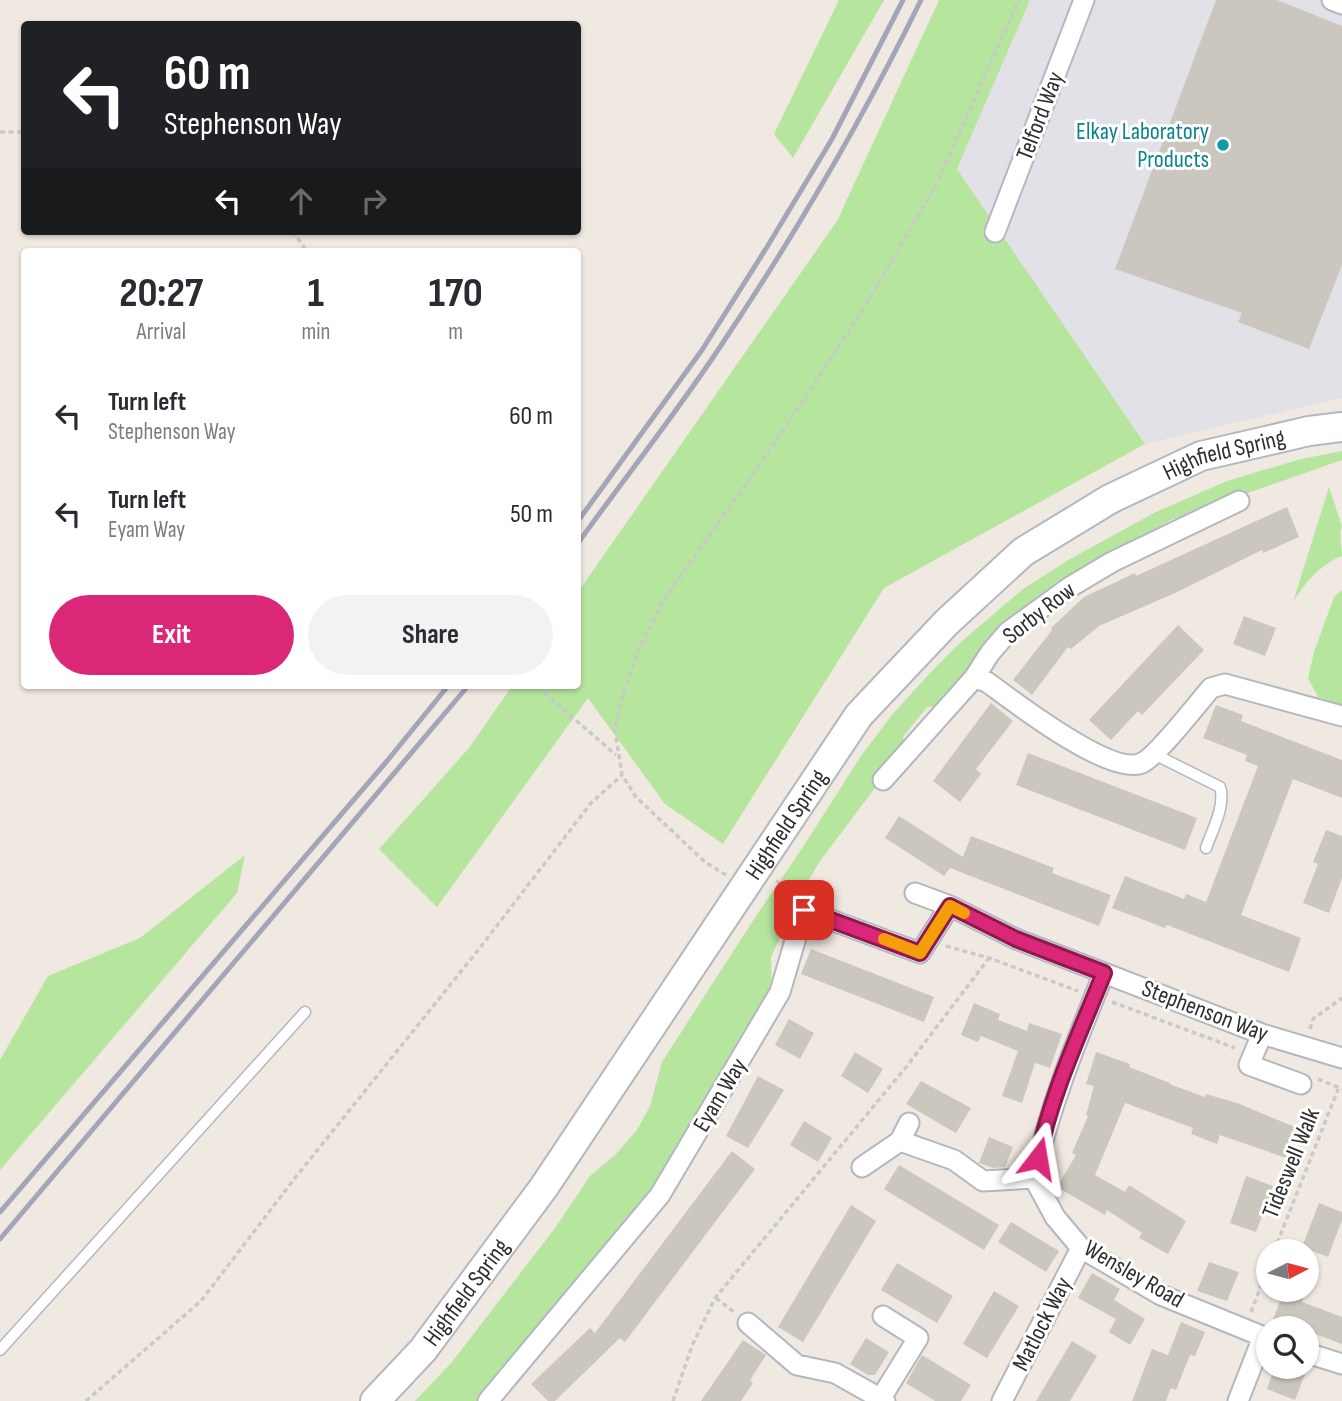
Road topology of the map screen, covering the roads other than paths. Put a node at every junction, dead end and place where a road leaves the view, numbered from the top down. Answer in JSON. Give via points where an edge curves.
{"nodes":[{"id":1,"x":1084,"y":0,"type":"edge"},
{"id":2,"x":1332,"y":0,"type":"edge"},
{"id":3,"x":1342,"y":4,"type":"edge"},
{"id":4,"x":995,"y":232,"type":"dead end"},
{"id":5,"x":1342,"y":427,"type":"edge"},
{"id":6,"x":1239,"y":501,"type":"dead end"},
{"id":7,"x":974,"y":678,"type":"junction"},
{"id":8,"x":1342,"y":716,"type":"edge"},
{"id":9,"x":1154,"y":754,"type":"junction"},
{"id":10,"x":883,"y":780,"type":"dead end"},
{"id":11,"x":1206,"y":848,"type":"dead end"},
{"id":12,"x":915,"y":893,"type":"dead end"},
{"id":13,"x":950,"y":906,"type":"junction"},
{"id":14,"x":1104,"y":973,"type":"junction"},
{"id":15,"x":305,"y":1012,"type":"dead end"},
{"id":16,"x":1262,"y":1034,"type":"junction"},
{"id":17,"x":1342,"y":1058,"type":"edge"},
{"id":18,"x":1304,"y":1080,"type":"road end"},
{"id":19,"x":909,"y":1122,"type":"dead end"},
{"id":20,"x":900,"y":1141,"type":"junction"},
{"id":21,"x":862,"y":1167,"type":"dead end"},
{"id":22,"x":1034,"y":1178,"type":"junction"},
{"id":23,"x":1081,"y":1248,"type":"junction"},
{"id":24,"x":883,"y":1316,"type":"dead end"},
{"id":25,"x":748,"y":1323,"type":"dead end"},
{"id":26,"x":1256,"y":1334,"type":"edge"},
{"id":27,"x":1256,"y":1344,"type":"edge"},
{"id":28,"x":0,"y":1350,"type":"edge"},
{"id":29,"x":1319,"y":1357,"type":"edge"},
{"id":30,"x":1342,"y":1364,"type":"edge"},
{"id":31,"x":883,"y":1400,"type":"edge"},
{"id":32,"x":375,"y":1401,"type":"edge"},
{"id":33,"x":488,"y":1401,"type":"edge"},
{"id":34,"x":1002,"y":1401,"type":"edge"},
{"id":35,"x":1238,"y":1401,"type":"edge"}],
"edges":[{"from":1,"to":4,"type":"street","name":"Telford Way"},
{"from":2,"to":3,"type":"street"},
{"from":5,"to":32,"type":"main road","name":"Highfield Spring","via":[[1201,456],[1110,499],[1023,552],[947,622],[859,715],[544,1187],[423,1350]]},
{"from":6,"to":7,"type":"street","name":"Sorby Row","via":[[1070,587],[1008,632]]},
{"from":7,"to":9,"type":"street","via":[[987,682],[1061,735],[1110,760],[1141,764]]},
{"from":7,"to":10,"type":"street","name":"Sorby Row"},
{"from":8,"to":9,"type":"street","via":[[1219,684]]},
{"from":9,"to":11,"type":"lane","via":[[1220,787],[1221,803]]},
{"from":12,"to":13,"type":"street","name":"Stephenson Way"},
{"from":13,"to":14,"type":"street","name":"Stephenson Way","via":[[1016,939]]},
{"from":13,"to":33,"type":"street","name":"Eyam Way","via":[[920,953],[804,910],[780,992],[660,1195]]},
{"from":14,"to":16,"type":"street","name":"Stephenson Way"},
{"from":14,"to":22,"type":"street","via":[[1063,1075]]},
{"from":15,"to":28,"type":"lane"},
{"from":16,"to":17,"type":"street","name":"Stephenson Way"},
{"from":16,"to":18,"type":"street","via":[[1249,1065]]},
{"from":19,"to":20,"type":"street"},
{"from":20,"to":21,"type":"street"},
{"from":20,"to":22,"type":"street","via":[[954,1160],[983,1181]]},
{"from":22,"to":23,"type":"street","name":"Wensley Road","via":[[1055,1217]]},
{"from":23,"to":26,"type":"street","name":"Wensley Road","via":[[1161,1295]]},
{"from":23,"to":34,"type":"street","name":"Matlock Way"},
{"from":24,"to":31,"type":"street","via":[[918,1338]]},
{"from":25,"to":31,"type":"street","via":[[797,1365],[835,1373]]},
{"from":27,"to":35,"type":"street"},
{"from":29,"to":30,"type":"street"}]}
